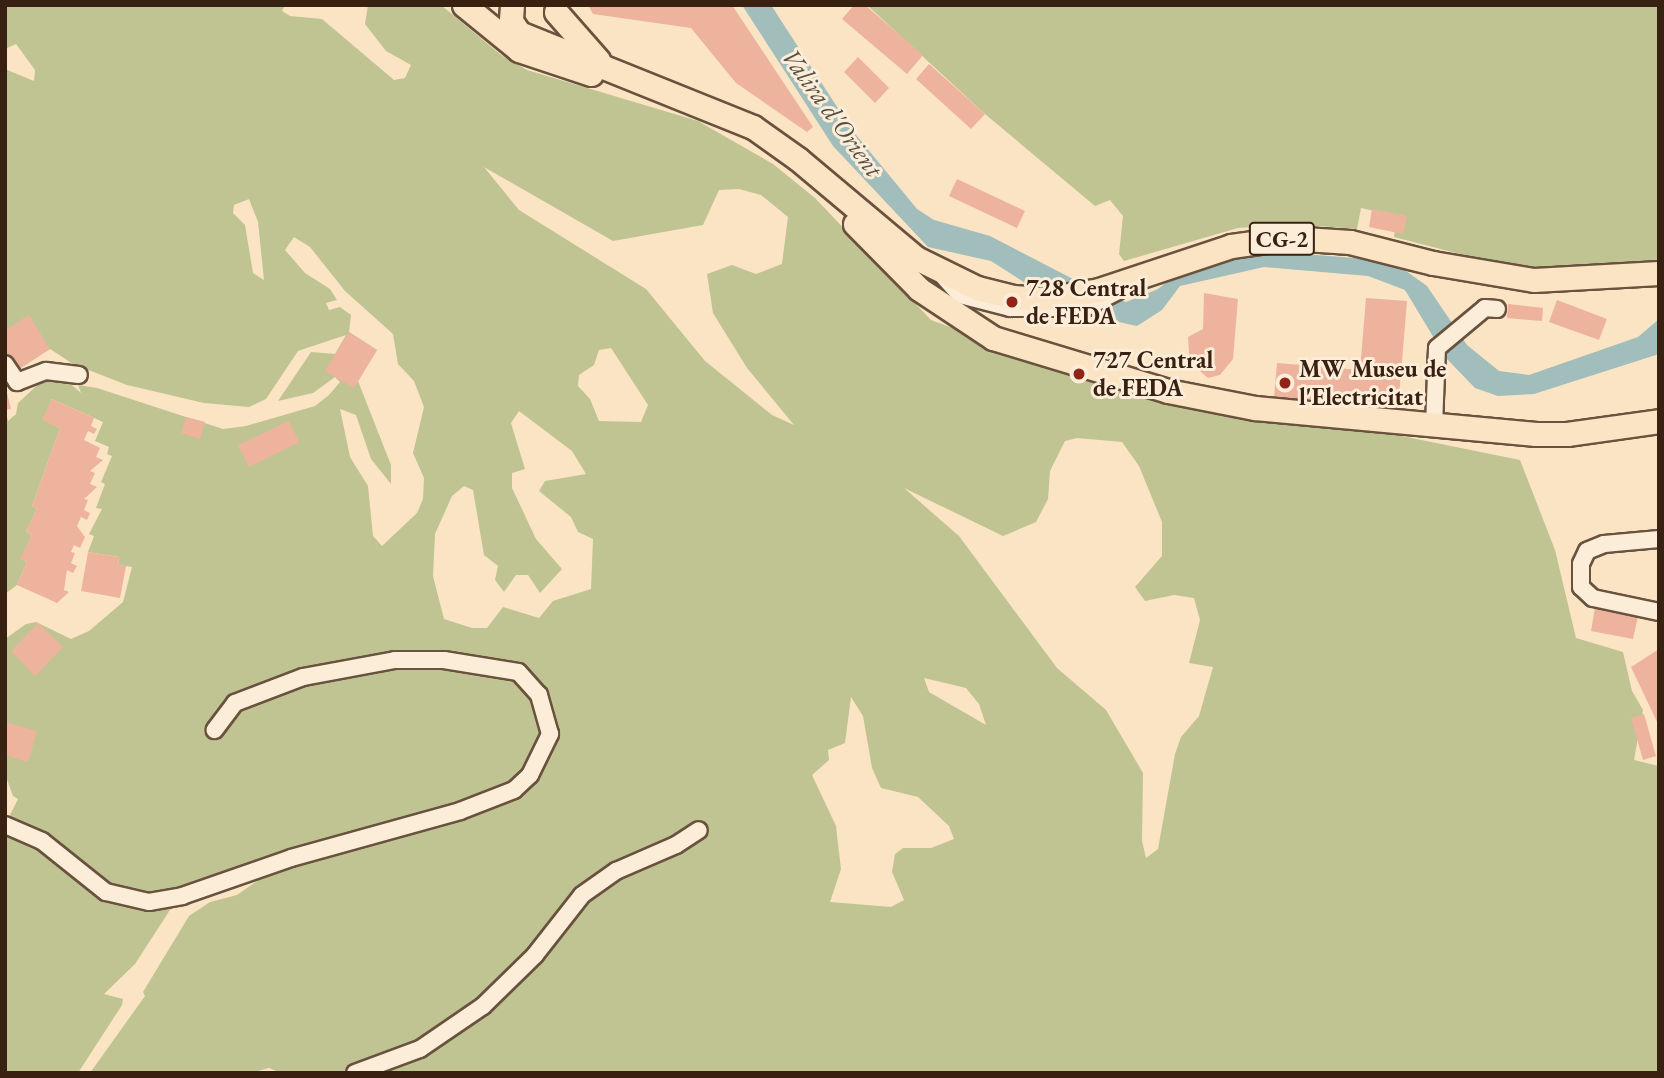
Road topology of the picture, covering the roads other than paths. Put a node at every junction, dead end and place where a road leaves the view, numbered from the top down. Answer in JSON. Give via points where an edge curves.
{"nodes":[{"id":1,"x":555,"y":9,"type":"edge"},
{"id":2,"x":501,"y":21,"type":"edge"},
{"id":3,"x":610,"y":71,"type":"junction"},
{"id":4,"x":639,"y":83,"type":"junction"},
{"id":5,"x":808,"y":168,"type":"junction"},
{"id":6,"x":1659,"y":273,"type":"edge"},
{"id":7,"x":1491,"y":309,"type":"dead end"},
{"id":8,"x":5,"y":364,"type":"edge"},
{"id":9,"x":79,"y":375,"type":"dead end"},
{"id":10,"x":1659,"y":407,"type":"edge"},
{"id":11,"x":1659,"y":421,"type":"edge"},
{"id":12,"x":1434,"y":426,"type":"junction"},
{"id":13,"x":1567,"y":434,"type":"junction"},
{"id":14,"x":1659,"y":539,"type":"edge"},
{"id":15,"x":1659,"y":612,"type":"edge"},
{"id":16,"x":215,"y":730,"type":"dead end"},
{"id":17,"x":5,"y":825,"type":"edge"},
{"id":18,"x":699,"y":830,"type":"dead end"},
{"id":19,"x":355,"y":1073,"type":"edge"}],
"edges":[{"from":1,"to":2,"type":"highway","number":"CG-2","via":[[549,32]]},
{"from":1,"to":3,"type":"highway","number":"CG-2"},
{"from":2,"to":3,"type":"highway","number":"CG-2"},
{"from":2,"to":4,"type":"highway","via":[[537,59]]},
{"from":3,"to":4,"type":"highway","number":"CG-2"},
{"from":4,"to":5,"type":"highway","number":"CG-2","via":[[752,127]]},
{"from":5,"to":6,"type":"highway","number":"CG-2","via":[[897,243],[938,271],[977,288],[1040,304],[1231,246],[1289,238],[1350,242],[1433,263],[1534,280]]},
{"from":5,"to":12,"type":"highway","number":"CG-2","via":[[842,211],[919,289],[993,338],[1181,393],[1255,408]]},
{"from":7,"to":12,"type":"street","via":[[1437,348]]},
{"from":8,"to":9,"type":"street","via":[[17,382],[46,370]]},
{"from":10,"to":13,"type":"highway"},
{"from":11,"to":13,"type":"highway","number":"CG-2"},
{"from":12,"to":13,"type":"highway","number":"CG-2"},
{"from":14,"to":15,"type":"street","via":[[1604,544],[1587,551],[1581,564],[1581,587],[1593,598]]},
{"from":16,"to":17,"type":"street","via":[[235,703],[303,677],[395,660],[444,660],[518,672],[539,695],[550,734],[530,775],[514,790],[460,811],[160,900],[127,899],[106,892],[42,841]]},
{"from":18,"to":19,"type":"street","via":[[677,845],[616,871],[582,895],[535,955],[483,1006],[420,1049]]}]}
